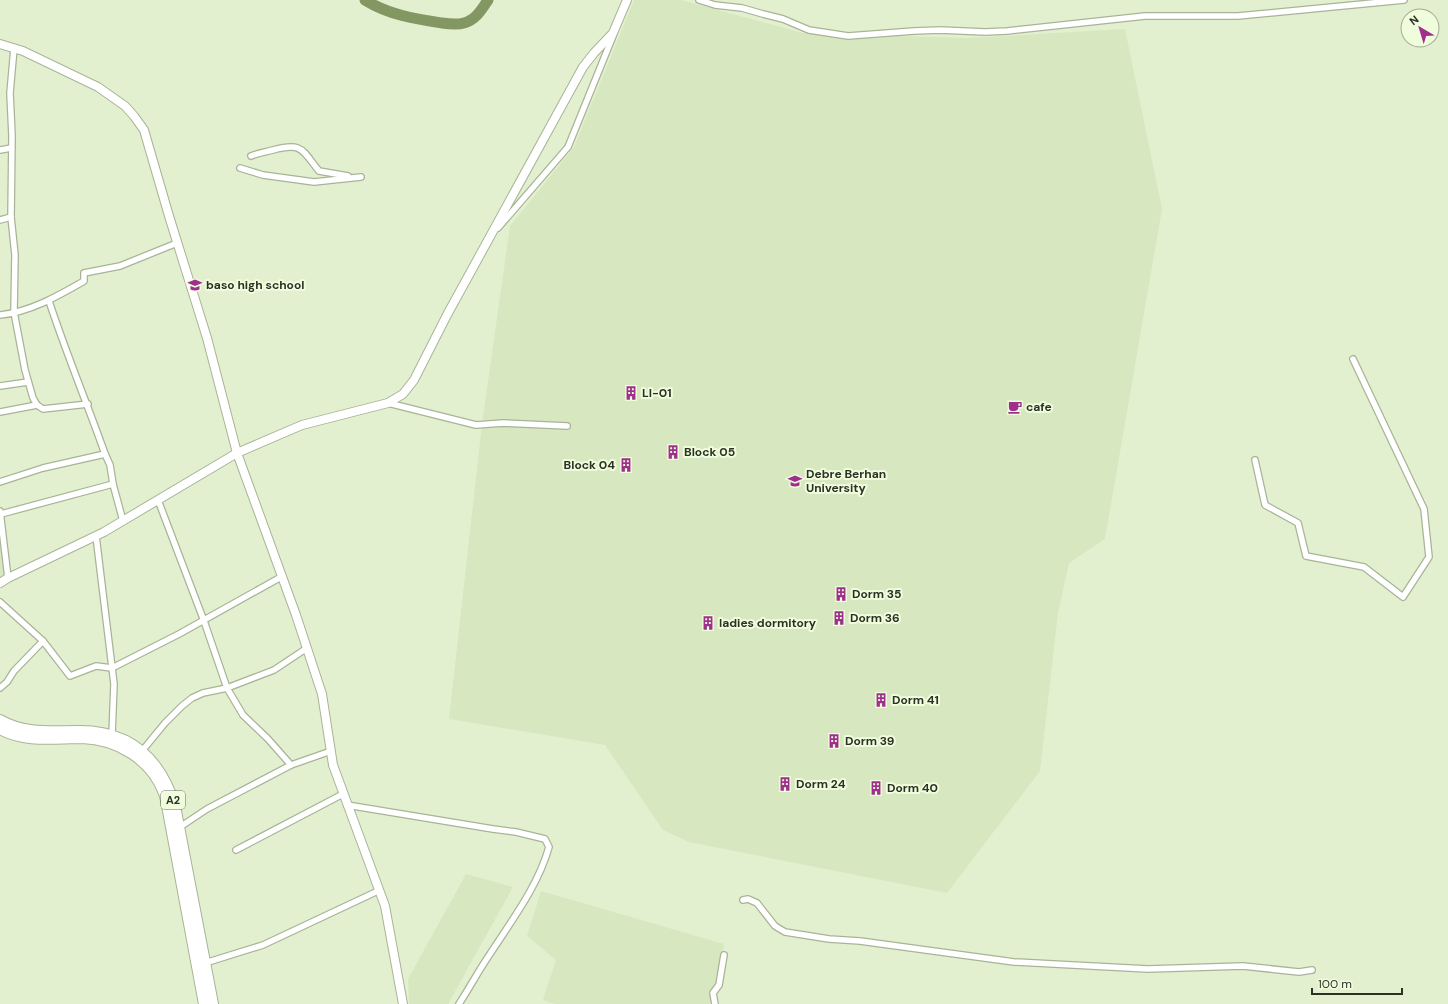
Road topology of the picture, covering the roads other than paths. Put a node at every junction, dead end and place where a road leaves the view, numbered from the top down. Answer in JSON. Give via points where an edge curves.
{"nodes":[{"id":1,"x":627,"y":0,"type":"edge"},
{"id":2,"x":700,"y":0,"type":"edge"},
{"id":3,"x":1404,"y":0,"type":"edge"},
{"id":4,"x":614,"y":33,"type":"junction"},
{"id":5,"x":0,"y":44,"type":"edge"},
{"id":6,"x":14,"y":48,"type":"junction"},
{"id":7,"x":12,"y":148,"type":"junction"},
{"id":8,"x":0,"y":150,"type":"edge"},
{"id":9,"x":251,"y":156,"type":"dead end"},
{"id":10,"x":240,"y":168,"type":"dead end"},
{"id":11,"x":11,"y":217,"type":"junction"},
{"id":12,"x":0,"y":220,"type":"edge"},
{"id":13,"x":489,"y":238,"type":"junction"},
{"id":14,"x":177,"y":243,"type":"junction"},
{"id":15,"x":49,"y":301,"type":"junction"},
{"id":16,"x":14,"y":312,"type":"junction"},
{"id":17,"x":0,"y":316,"type":"edge"},
{"id":18,"x":1353,"y":359,"type":"dead end"},
{"id":19,"x":28,"y":382,"type":"junction"},
{"id":20,"x":0,"y":386,"type":"edge"},
{"id":21,"x":388,"y":403,"type":"junction"},
{"id":22,"x":88,"y":404,"type":"junction"},
{"id":23,"x":37,"y":406,"type":"junction"},
{"id":24,"x":0,"y":412,"type":"edge"},
{"id":25,"x":567,"y":426,"type":"dead end"},
{"id":26,"x":237,"y":453,"type":"junction"},
{"id":27,"x":105,"y":454,"type":"junction"},
{"id":28,"x":1255,"y":460,"type":"dead end"},
{"id":29,"x":0,"y":482,"type":"edge"},
{"id":30,"x":114,"y":484,"type":"junction"},
{"id":31,"x":158,"y":500,"type":"junction"},
{"id":32,"x":0,"y":512,"type":"edge"},
{"id":33,"x":123,"y":521,"type":"junction"},
{"id":34,"x":96,"y":536,"type":"junction"},
{"id":35,"x":281,"y":577,"type":"junction"},
{"id":36,"x":8,"y":578,"type":"junction"},
{"id":37,"x":0,"y":583,"type":"edge"},
{"id":38,"x":0,"y":602,"type":"edge"},
{"id":39,"x":204,"y":620,"type":"junction"},
{"id":40,"x":43,"y":641,"type":"junction"},
{"id":41,"x":307,"y":648,"type":"junction"},
{"id":42,"x":112,"y":668,"type":"junction"},
{"id":43,"x":0,"y":688,"type":"edge"},
{"id":44,"x":227,"y":688,"type":"junction"},
{"id":45,"x":0,"y":720,"type":"edge"},
{"id":46,"x":0,"y":729,"type":"edge"},
{"id":47,"x":112,"y":735,"type":"junction"},
{"id":48,"x":142,"y":751,"type":"junction"},
{"id":49,"x":331,"y":751,"type":"junction"},
{"id":50,"x":291,"y":765,"type":"junction"},
{"id":51,"x":343,"y":794,"type":"junction"},
{"id":52,"x":347,"y":805,"type":"junction"},
{"id":53,"x":180,"y":827,"type":"junction"},
{"id":54,"x":236,"y":850,"type":"dead end"},
{"id":55,"x":380,"y":890,"type":"junction"},
{"id":56,"x":743,"y":900,"type":"dead end"},
{"id":57,"x":724,"y":955,"type":"dead end"},
{"id":58,"x":205,"y":963,"type":"junction"},
{"id":59,"x":1312,"y":970,"type":"dead end"},
{"id":60,"x":1299,"y":972,"type":"junction"},
{"id":61,"x":1306,"y":974,"type":"dead end"},
{"id":62,"x":204,"y":983,"type":"junction"},
{"id":63,"x":204,"y":1004,"type":"edge"},
{"id":64,"x":213,"y":1004,"type":"edge"},
{"id":65,"x":403,"y":1004,"type":"edge"},
{"id":66,"x":459,"y":1004,"type":"edge"},
{"id":67,"x":715,"y":1004,"type":"edge"}],
"edges":[{"from":1,"to":4,"type":"street"},
{"from":2,"to":3,"type":"street","via":[[783,19],[809,30],[848,36],[940,30],[1007,31],[1139,16],[1238,16]]},
{"from":4,"to":13,"type":"street","via":[[583,67]]},
{"from":4,"to":13,"type":"street","via":[[568,147]]},
{"from":5,"to":6,"type":"street"},
{"from":6,"to":7,"type":"street","via":[[10,93]]},
{"from":6,"to":14,"type":"street","via":[[98,88],[125,106],[134,116],[144,130]]},
{"from":7,"to":8,"type":"street"},
{"from":7,"to":11,"type":"street"},
{"from":9,"to":10,"type":"street","via":[[295,146],[311,159],[319,171],[361,177],[314,182],[263,175]]},
{"from":11,"to":12,"type":"street"},
{"from":11,"to":16,"type":"street","via":[[15,255]]},
{"from":13,"to":21,"type":"street","via":[[414,380],[404,394]]},
{"from":14,"to":15,"type":"street","via":[[120,266],[84,273],[84,281]]},
{"from":14,"to":26,"type":"street","via":[[207,338]]},
{"from":15,"to":16,"type":"street"},
{"from":15,"to":22,"type":"street","via":[[63,345]]},
{"from":16,"to":17,"type":"street"},
{"from":16,"to":19,"type":"street"},
{"from":18,"to":28,"type":"street","via":[[1424,509],[1429,557],[1403,597],[1364,567],[1306,556],[1298,523],[1265,505]]},
{"from":19,"to":20,"type":"street"},
{"from":19,"to":23,"type":"street"},
{"from":21,"to":25,"type":"street","via":[[476,425],[503,423]]},
{"from":21,"to":26,"type":"street","via":[[302,425]]},
{"from":22,"to":23,"type":"street","via":[[42,409]]},
{"from":22,"to":27,"type":"street"},
{"from":23,"to":24,"type":"street"},
{"from":26,"to":31,"type":"street"},
{"from":26,"to":35,"type":"street"},
{"from":27,"to":29,"type":"street","via":[[43,468]]},
{"from":27,"to":30,"type":"street"},
{"from":30,"to":32,"type":"street"},
{"from":30,"to":33,"type":"street"},
{"from":31,"to":33,"type":"street"},
{"from":31,"to":39,"type":"street"},
{"from":32,"to":36,"type":"street"},
{"from":33,"to":34,"type":"street"},
{"from":34,"to":36,"type":"street"},
{"from":34,"to":42,"type":"street"},
{"from":35,"to":39,"type":"street"},
{"from":35,"to":41,"type":"street"},
{"from":36,"to":37,"type":"street"},
{"from":38,"to":40,"type":"street"},
{"from":39,"to":42,"type":"street"},
{"from":39,"to":44,"type":"street"},
{"from":40,"to":42,"type":"street","via":[[70,676],[96,666]]},
{"from":40,"to":43,"type":"street"},
{"from":41,"to":44,"type":"street","via":[[274,670]]},
{"from":41,"to":49,"type":"street","via":[[322,694]]},
{"from":42,"to":47,"type":"street"},
{"from":44,"to":48,"type":"street","via":[[192,698],[165,723]]},
{"from":44,"to":50,"type":"street","via":[[243,715]]},
{"from":45,"to":47,"type":"highway","number":"A2","via":[[16,727],[43,732],[80,731]]},
{"from":46,"to":62,"type":"highway","number":"A2","via":[[27,738],[96,739],[123,748],[135,755],[151,771],[164,794]]},
{"from":47,"to":48,"type":"highway","number":"A2"},
{"from":48,"to":53,"type":"highway","number":"A2","via":[[166,782]]},
{"from":49,"to":50,"type":"street"},
{"from":49,"to":51,"type":"street"},
{"from":50,"to":53,"type":"street","via":[[207,809]]},
{"from":51,"to":52,"type":"street"},
{"from":51,"to":54,"type":"street"},
{"from":52,"to":55,"type":"street"},
{"from":52,"to":66,"type":"street","via":[[545,839],[549,847],[544,863],[523,903]]},
{"from":53,"to":58,"type":"highway","number":"A2"},
{"from":55,"to":58,"type":"street","via":[[263,946]]},
{"from":55,"to":65,"type":"street"},
{"from":56,"to":60,"type":"street","via":[[754,901],[775,926],[785,932],[829,939],[1014,962],[1148,970],[1243,966]]},
{"from":57,"to":67,"type":"street","via":[[719,985],[713,993]]},
{"from":58,"to":62,"type":"highway","number":"A2"},
{"from":59,"to":60,"type":"street"},
{"from":60,"to":61,"type":"street"},
{"from":62,"to":63,"type":"highway","number":"A2"},
{"from":62,"to":64,"type":"highway","number":"A2"}]}
